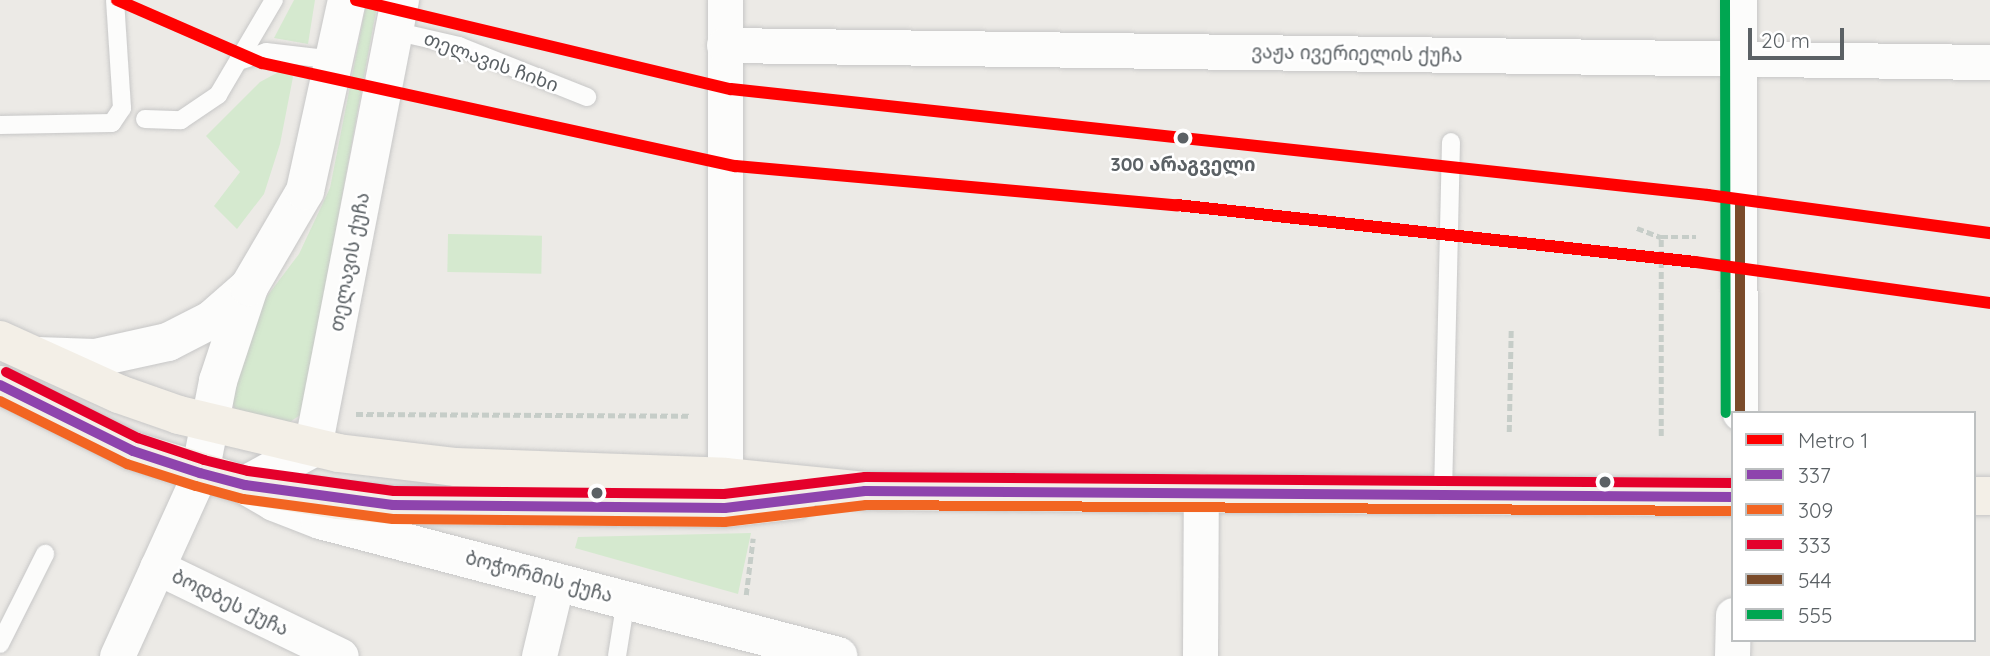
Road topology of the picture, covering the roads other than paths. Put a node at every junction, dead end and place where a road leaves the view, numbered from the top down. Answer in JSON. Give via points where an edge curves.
{"nodes":[{"id":1,"x":115,"y":0,"type":"edge"},
{"id":2,"x":274,"y":0,"type":"edge"},
{"id":3,"x":347,"y":0,"type":"edge"},
{"id":4,"x":725,"y":0,"type":"edge"},
{"id":5,"x":1739,"y":0,"type":"edge"},
{"id":6,"x":397,"y":16,"type":"edge"},
{"id":7,"x":724,"y":45,"type":"junction"},
{"id":8,"x":1739,"y":59,"type":"junction"},
{"id":9,"x":242,"y":60,"type":"junction"},
{"id":10,"x":335,"y":60,"type":"junction"},
{"id":11,"x":1990,"y":62,"type":"edge"},
{"id":12,"x":587,"y":97,"type":"dead end"},
{"id":13,"x":145,"y":119,"type":"dead end"},
{"id":14,"x":0,"y":125,"type":"edge"},
{"id":15,"x":1451,"y":142,"type":"dead end"},
{"id":16,"x":249,"y":287,"type":"junction"},
{"id":17,"x":0,"y":340,"type":"edge"},
{"id":18,"x":34,"y":356,"type":"junction"},
{"id":19,"x":0,"y":385,"type":"edge"},
{"id":20,"x":1740,"y":411,"type":"edge"},
{"id":21,"x":208,"y":423,"type":"junction"},
{"id":22,"x":313,"y":448,"type":"junction"},
{"id":23,"x":200,"y":473,"type":"junction"},
{"id":24,"x":725,"y":477,"type":"junction"},
{"id":25,"x":245,"y":485,"type":"junction"},
{"id":26,"x":865,"y":491,"type":"junction"},
{"id":27,"x":1201,"y":491,"type":"junction"},
{"id":28,"x":1443,"y":494,"type":"junction"},
{"id":29,"x":1731,"y":497,"type":"edge"},
{"id":30,"x":45,"y":554,"type":"dead end"},
{"id":31,"x":157,"y":568,"type":"junction"},
{"id":32,"x":557,"y":582,"type":"junction"},
{"id":33,"x":626,"y":600,"type":"junction"},
{"id":34,"x":0,"y":644,"type":"edge"},
{"id":35,"x":117,"y":656,"type":"edge"},
{"id":36,"x":341,"y":656,"type":"edge"},
{"id":37,"x":539,"y":656,"type":"edge"},
{"id":38,"x":617,"y":656,"type":"edge"},
{"id":39,"x":838,"y":656,"type":"edge"},
{"id":40,"x":1200,"y":656,"type":"edge"}],
"edges":[{"from":1,"to":14,"type":"lane","via":[[122,108],[112,123]]},
{"from":2,"to":9,"type":"lane"},
{"from":3,"to":10,"type":"street"},
{"from":4,"to":7,"type":"street"},
{"from":5,"to":8,"type":"street"},
{"from":6,"to":12,"type":"lane","name":"თელავის ჩიხი","via":[[459,47]]},
{"from":6,"to":22,"type":"street","name":"თელავის ქუჩა"},
{"from":7,"to":8,"type":"street","name":"ვაჟა ივერიელის ქუჩა"},
{"from":7,"to":24,"type":"street"},
{"from":8,"to":11,"type":"street","name":"ვაჟა ივერიელის ქუჩა"},
{"from":8,"to":20,"type":"street"},
{"from":9,"to":10,"type":"lane","via":[[266,52]]},
{"from":9,"to":13,"type":"lane","via":[[218,95],[181,120]]},
{"from":10,"to":16,"type":"street","via":[[305,191]]},
{"from":15,"to":28,"type":"lane"},
{"from":16,"to":18,"type":"street","via":[[211,320],[144,350],[95,358]]},
{"from":16,"to":21,"type":"street"},
{"from":17,"to":18,"type":"main road"},
{"from":18,"to":21,"type":"main road","via":[[119,394]]},
{"from":19,"to":23,"type":"main road","via":[[132,451]]},
{"from":21,"to":22,"type":"main road"},
{"from":21,"to":23,"type":"street"},
{"from":22,"to":24,"type":"main road","via":[[515,472]]},
{"from":22,"to":25,"type":"street"},
{"from":23,"to":25,"type":"main road"},
{"from":23,"to":31,"type":"street"},
{"from":24,"to":26,"type":"main road"},
{"from":25,"to":26,"type":"main road","via":[[393,505],[725,508]]},
{"from":25,"to":32,"type":"street","name":"ბოჭორმის ქუჩა","via":[[320,520]]},
{"from":26,"to":27,"type":"main road"},
{"from":27,"to":28,"type":"main road"},
{"from":27,"to":40,"type":"street"},
{"from":28,"to":29,"type":"main road"},
{"from":30,"to":34,"type":"lane"},
{"from":31,"to":35,"type":"street"},
{"from":31,"to":36,"type":"street","name":"ბოდბეს ქუჩა"},
{"from":32,"to":33,"type":"street","name":"ბოჭორმის ქუჩა"},
{"from":32,"to":37,"type":"street"},
{"from":33,"to":38,"type":"lane"},
{"from":33,"to":39,"type":"street","name":"ბოჭორმის ქუჩა"}]}
